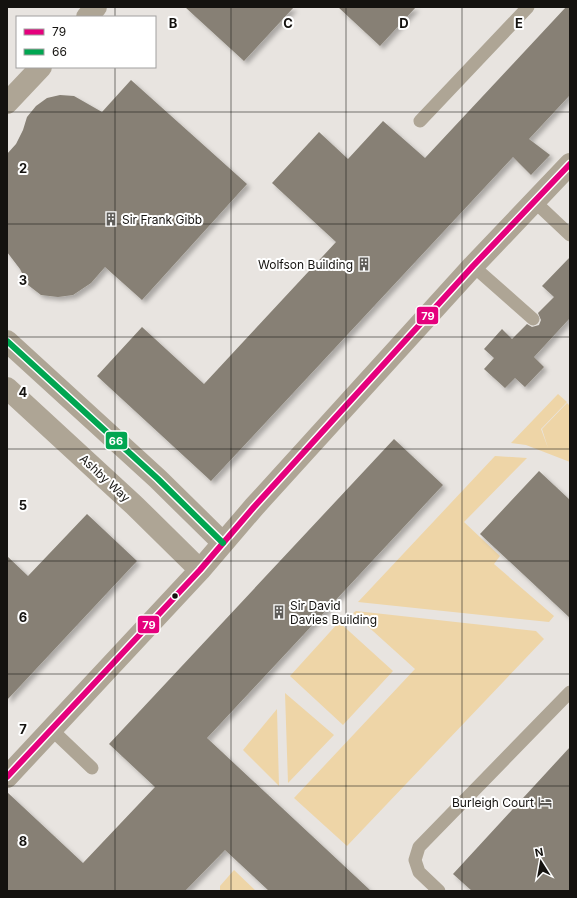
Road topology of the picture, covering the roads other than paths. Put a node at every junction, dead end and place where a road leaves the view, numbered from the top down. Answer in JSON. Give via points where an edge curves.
{"nodes":[{"id":1,"x":96,"y":7,"type":"edge"},
{"id":2,"x":528,"y":7,"type":"edge"},
{"id":3,"x":89,"y":16,"type":"edge"},
{"id":4,"x":40,"y":68,"type":"edge"},
{"id":5,"x":7,"y":103,"type":"edge"},
{"id":6,"x":420,"y":121,"type":"dead end"},
{"id":7,"x":570,"y":164,"type":"edge"},
{"id":8,"x":535,"y":202,"type":"junction"},
{"id":9,"x":570,"y":235,"type":"edge"},
{"id":10,"x":473,"y":266,"type":"junction"},
{"id":11,"x":533,"y":319,"type":"dead end"},
{"id":12,"x":7,"y":341,"type":"edge"},
{"id":13,"x":7,"y":388,"type":"edge"},
{"id":14,"x":223,"y":543,"type":"junction"},
{"id":15,"x":200,"y":570,"type":"junction"},
{"id":16,"x":570,"y":692,"type":"edge"},
{"id":17,"x":51,"y":729,"type":"junction"},
{"id":18,"x":92,"y":768,"type":"dead end"},
{"id":19,"x":7,"y":777,"type":"edge"},
{"id":20,"x":439,"y":891,"type":"edge"}],
"edges":[{"from":1,"to":3,"type":"street"},
{"from":2,"to":6,"type":"lane"},
{"from":4,"to":5,"type":"street"},
{"from":7,"to":8,"type":"street"},
{"from":8,"to":9,"type":"lane"},
{"from":8,"to":10,"type":"street"},
{"from":10,"to":11,"type":"lane"},
{"from":10,"to":14,"type":"street"},
{"from":12,"to":14,"type":"street","via":[[158,479]]},
{"from":13,"to":15,"type":"street","name":"Ashby Way","via":[[134,505]]},
{"from":14,"to":15,"type":"street"},
{"from":15,"to":17,"type":"street"},
{"from":16,"to":20,"type":"lane","via":[[419,847],[415,860],[419,872]]},
{"from":17,"to":18,"type":"lane"},
{"from":17,"to":19,"type":"street"}]}
